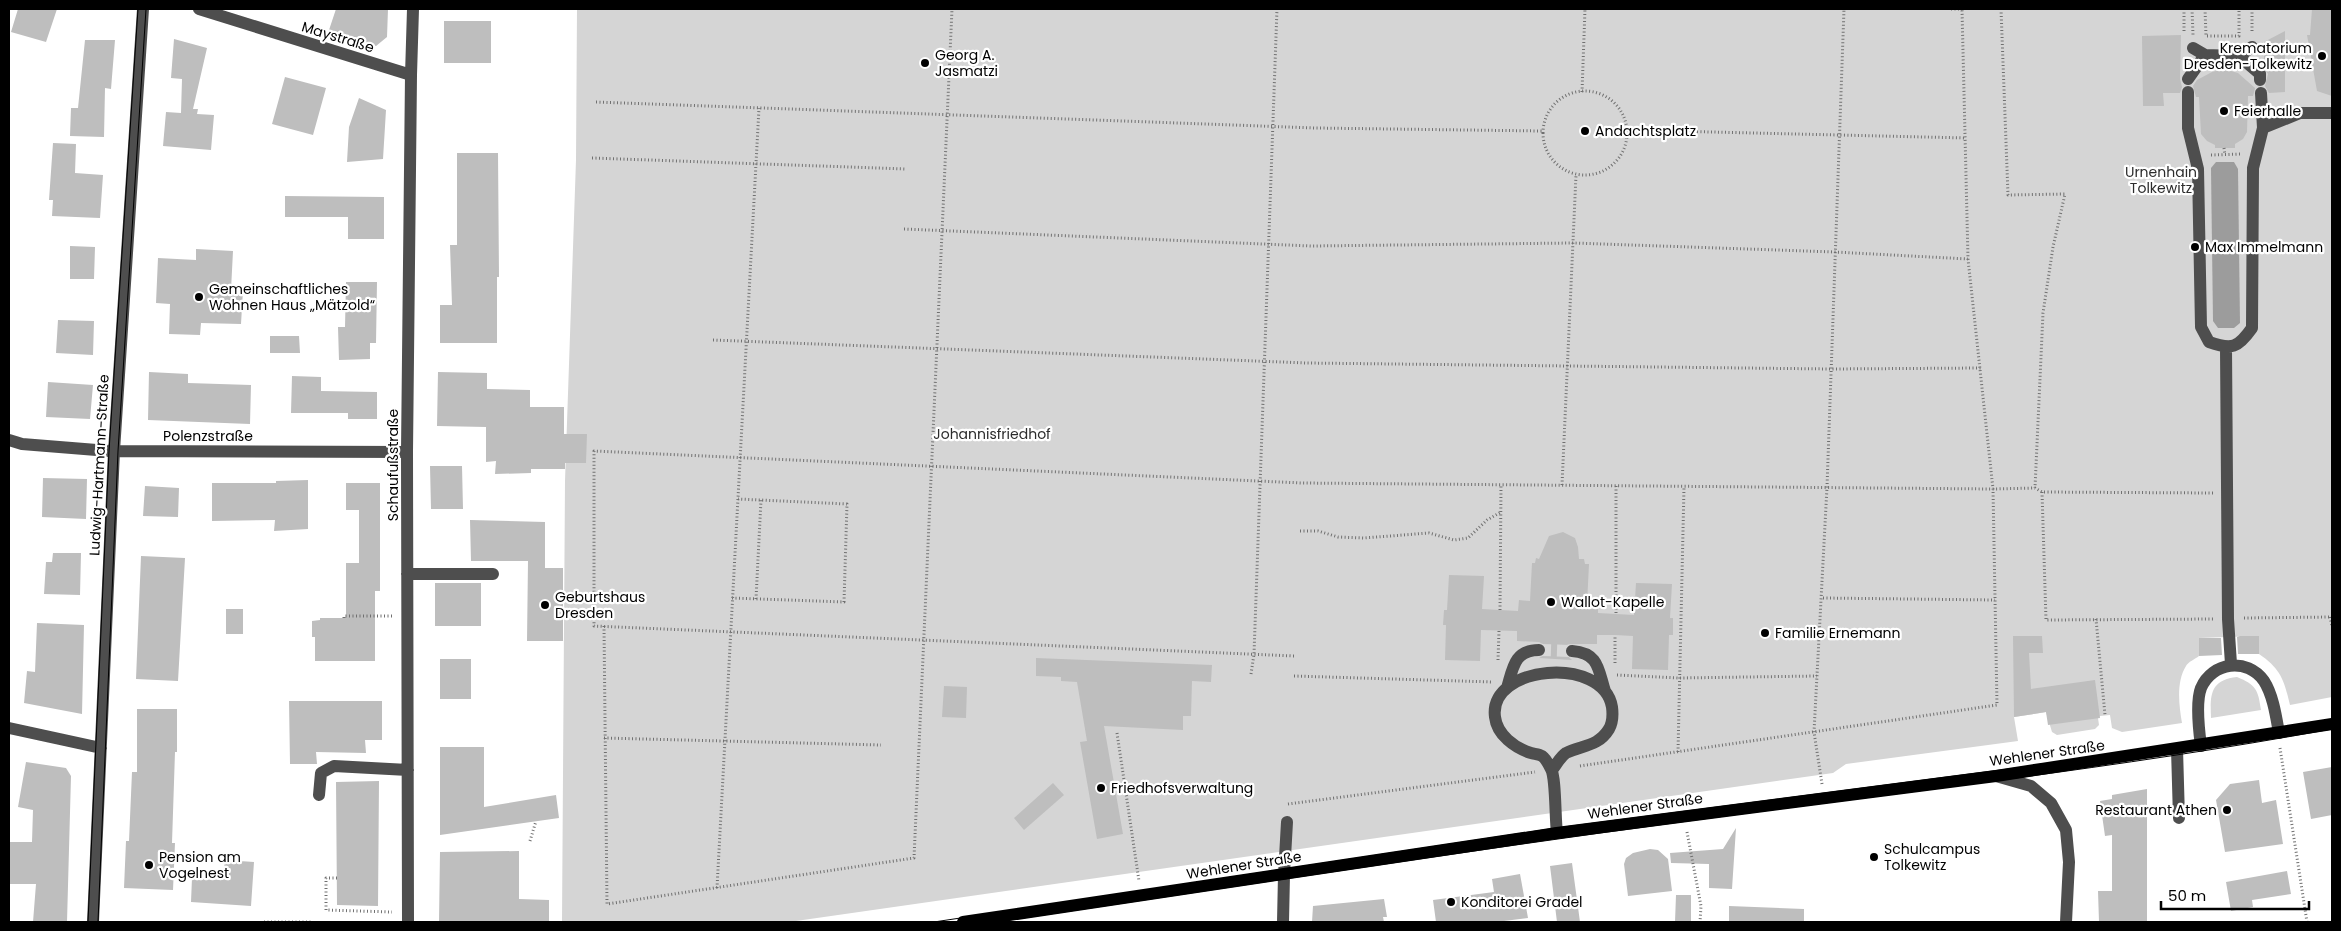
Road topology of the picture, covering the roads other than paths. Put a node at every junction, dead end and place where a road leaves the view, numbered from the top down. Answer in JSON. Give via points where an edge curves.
{"nodes":[{"id":1,"x":143,"y":9,"type":"edge"},
{"id":2,"x":199,"y":9,"type":"edge"},
{"id":3,"x":413,"y":9,"type":"edge"},
{"id":4,"x":2252,"y":47,"type":"road end"},
{"id":5,"x":2193,"y":48,"type":"road end"},
{"id":6,"x":2205,"y":55,"type":"junction"},
{"id":7,"x":2239,"y":56,"type":"junction"},
{"id":8,"x":411,"y":75,"type":"junction"},
{"id":9,"x":2188,"y":79,"type":"dead end"},
{"id":10,"x":2260,"y":80,"type":"dead end"},
{"id":11,"x":2188,"y":92,"type":"dead end"},
{"id":12,"x":2261,"y":93,"type":"dead end"},
{"id":13,"x":2332,"y":114,"type":"edge"},
{"id":14,"x":2263,"y":128,"type":"junction"},
{"id":15,"x":2226,"y":348,"type":"junction"},
{"id":16,"x":9,"y":440,"type":"edge"},
{"id":17,"x":114,"y":451,"type":"junction"},
{"id":18,"x":407,"y":452,"type":"junction"},
{"id":19,"x":407,"y":574,"type":"junction"},
{"id":20,"x":493,"y":574,"type":"dead end"},
{"id":21,"x":1539,"y":650,"type":"tunnel mouth"},
{"id":22,"x":1572,"y":651,"type":"tunnel mouth"},
{"id":23,"x":2231,"y":664,"type":"junction"},
{"id":24,"x":1507,"y":688,"type":"junction"},
{"id":25,"x":1605,"y":691,"type":"junction"},
{"id":26,"x":2332,"y":724,"type":"edge"},
{"id":27,"x":9,"y":728,"type":"edge"},
{"id":28,"x":2279,"y":733,"type":"junction"},
{"id":29,"x":2201,"y":746,"type":"junction"},
{"id":30,"x":101,"y":748,"type":"junction"},
{"id":31,"x":2177,"y":749,"type":"junction"},
{"id":32,"x":408,"y":770,"type":"junction"},
{"id":33,"x":1552,"y":770,"type":"junction"},
{"id":34,"x":1996,"y":776,"type":"junction"},
{"id":35,"x":319,"y":795,"type":"dead end"},
{"id":36,"x":2179,"y":818,"type":"dead end"},
{"id":37,"x":1288,"y":822,"type":"dead end"},
{"id":38,"x":1557,"y":833,"type":"junction"},
{"id":39,"x":1284,"y":875,"type":"junction"},
{"id":40,"x":408,"y":917,"type":"edge"},
{"id":41,"x":996,"y":920,"type":"edge"},
{"id":42,"x":93,"y":922,"type":"edge"},
{"id":43,"x":963,"y":922,"type":"edge"},
{"id":44,"x":1283,"y":922,"type":"edge"},
{"id":45,"x":2066,"y":922,"type":"edge"}],
"edges":[{"from":1,"to":17,"type":"street","name":"Ludwig-Hartmann-Straße"},
{"from":2,"to":8,"type":"street","name":"Maystraße"},
{"from":3,"to":8,"type":"street","name":"Schaufußstraße"},
{"from":4,"to":7,"type":"street"},
{"from":5,"to":6,"type":"street"},
{"from":6,"to":7,"type":"street"},
{"from":6,"to":9,"type":"street"},
{"from":7,"to":10,"type":"street","via":[[2260,74]]},
{"from":8,"to":18,"type":"street","name":"Schaufußstraße"},
{"from":11,"to":15,"type":"street","via":[[2188,128],[2198,169],[2201,327],[2209,342]]},
{"from":12,"to":14,"type":"street"},
{"from":13,"to":14,"type":"street","via":[[2300,113]]},
{"from":14,"to":15,"type":"street","via":[[2253,168],[2252,328],[2242,342]]},
{"from":15,"to":23,"type":"street"},
{"from":16,"to":17,"type":"street","name":"Polenzstraße","via":[[22,444]]},
{"from":17,"to":18,"type":"street","name":"Polenzstraße"},
{"from":17,"to":30,"type":"street","name":"Ludwig-Hartmann-Straße"},
{"from":18,"to":19,"type":"street","name":"Schaufußstraße"},
{"from":19,"to":20,"type":"street"},
{"from":19,"to":32,"type":"street","name":"Schaufußstraße"},
{"from":21,"to":24,"type":"street","via":[[1527,650],[1516,660]]},
{"from":22,"to":25,"type":"street","via":[[1586,652],[1596,661]]},
{"from":23,"to":28,"type":"street","via":[[2249,668],[2263,680],[2272,701]]},
{"from":23,"to":29,"type":"street","via":[[2213,672],[2201,688]]},
{"from":24,"to":25,"type":"street","via":[[1523,678],[1563,672],[1580,676]]},
{"from":24,"to":33,"type":"street","via":[[1496,701],[1495,717],[1500,730],[1517,747],[1542,756]]},
{"from":25,"to":33,"type":"street","via":[[1613,718],[1609,730],[1598,741],[1565,753]]},
{"from":26,"to":28,"type":"main road","name":"Wehlener Straße"},
{"from":27,"to":30,"type":"street"},
{"from":28,"to":29,"type":"main road","name":"Wehlener Straße"},
{"from":29,"to":31,"type":"main road","name":"Wehlener Straße"},
{"from":30,"to":42,"type":"street","name":"Ludwig-Hartmann-Straße"},
{"from":31,"to":34,"type":"main road","name":"Wehlener Straße"},
{"from":31,"to":36,"type":"street"},
{"from":32,"to":35,"type":"street","via":[[334,766],[321,774]]},
{"from":32,"to":40,"type":"street","name":"Schaufußstraße"},
{"from":33,"to":38,"type":"street"},
{"from":34,"to":38,"type":"main road","name":"Wehlener Straße"},
{"from":34,"to":45,"type":"street","via":[[2031,786],[2051,802],[2066,830],[2069,862]]},
{"from":37,"to":39,"type":"street"},
{"from":38,"to":39,"type":"main road","name":"Wehlener Straße"},
{"from":39,"to":41,"type":"main road","name":"Wehlener Straße"},
{"from":39,"to":44,"type":"street"},
{"from":41,"to":43,"type":"main road","name":"Wehlener Straße"}]}
